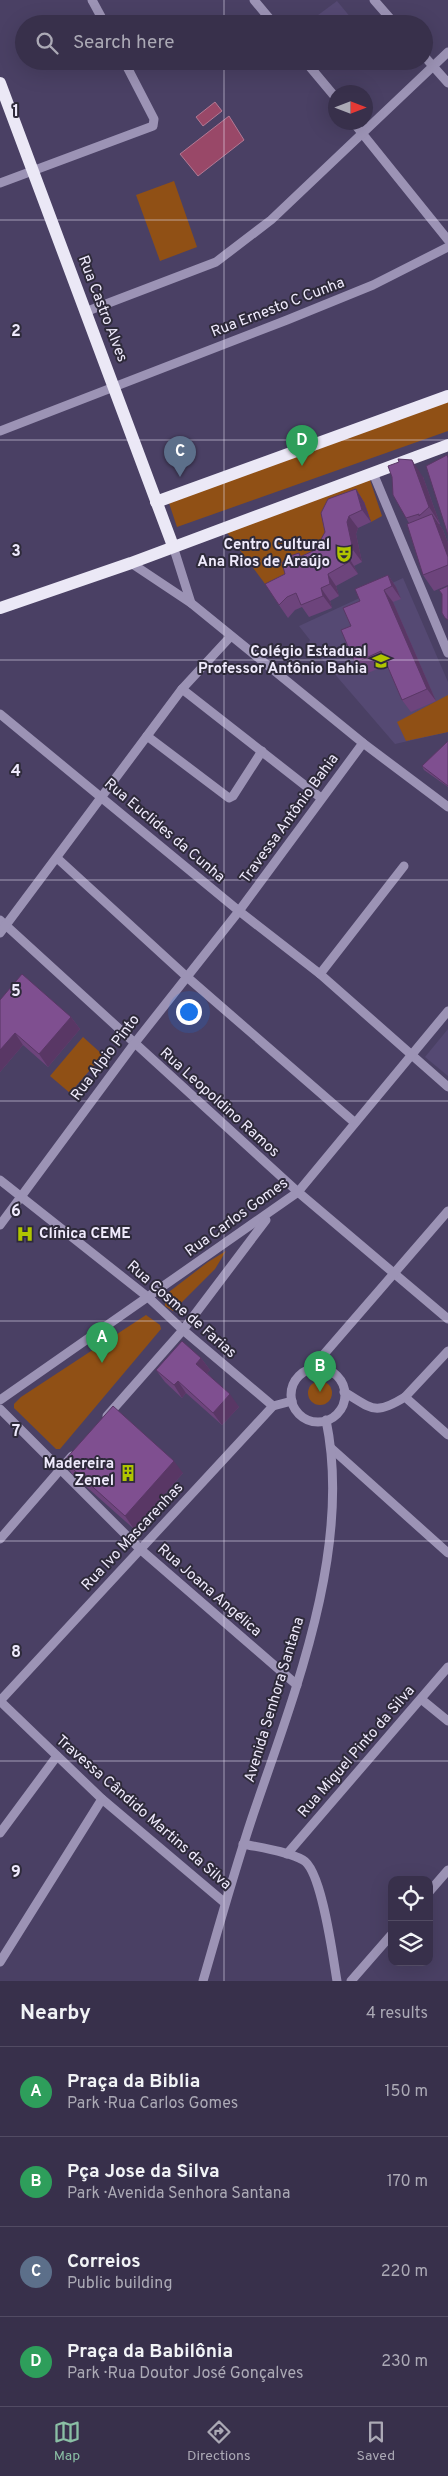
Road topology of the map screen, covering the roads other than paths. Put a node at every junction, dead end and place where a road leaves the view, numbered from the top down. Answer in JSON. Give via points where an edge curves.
{"nodes":[{"id":1,"x":254,"y":0,"type":"edge"},
{"id":2,"x":374,"y":0,"type":"edge"},
{"id":3,"x":95,"y":1,"type":"edge"},
{"id":4,"x":100,"y":15,"type":"edge"},
{"id":5,"x":266,"y":15,"type":"edge"},
{"id":6,"x":387,"y":15,"type":"edge"},
{"id":7,"x":448,"y":52,"type":"edge"},
{"id":8,"x":433,"y":66,"type":"joint"},
{"id":9,"x":129,"y":70,"type":"edge"},
{"id":10,"x":313,"y":70,"type":"edge"},
{"id":11,"x":429,"y":70,"type":"edge"},
{"id":12,"x":0,"y":83,"type":"edge"},
{"id":13,"x":448,"y":83,"type":"edge"},
{"id":14,"x":328,"y":88,"type":"edge"},
{"id":15,"x":359,"y":130,"type":"edge"},
{"id":16,"x":362,"y":135,"type":"junction"},
{"id":17,"x":32,"y":171,"type":"junction"},
{"id":18,"x":0,"y":183,"type":"edge"},
{"id":19,"x":448,"y":240,"type":"edge"},
{"id":20,"x":448,"y":247,"type":"edge"},
{"id":21,"x":86,"y":312,"type":"junction"},
{"id":22,"x":114,"y":386,"type":"junction"},
{"id":23,"x":448,"y":396,"type":"edge"},
{"id":24,"x":0,"y":431,"type":"edge"},
{"id":25,"x":448,"y":445,"type":"edge"},
{"id":26,"x":373,"y":473,"type":"junction"},
{"id":27,"x":156,"y":502,"type":"junction"},
{"id":28,"x":173,"y":546,"type":"junction"},
{"id":29,"x":131,"y":563,"type":"junction"},
{"id":30,"x":191,"y":603,"type":"junction"},
{"id":31,"x":0,"y":608,"type":"edge"},
{"id":32,"x":231,"y":636,"type":"junction"},
{"id":33,"x":448,"y":653,"type":"edge"},
{"id":34,"x":182,"y":689,"type":"junction"},
{"id":35,"x":0,"y":714,"type":"edge"},
{"id":36,"x":147,"y":736,"type":"junction"},
{"id":37,"x":363,"y":743,"type":"junction"},
{"id":38,"x":262,"y":751,"type":"junction"},
{"id":39,"x":102,"y":798,"type":"junction"},
{"id":40,"x":321,"y":798,"type":"junction"},
{"id":41,"x":448,"y":807,"type":"edge"},
{"id":42,"x":57,"y":858,"type":"junction"},
{"id":43,"x":404,"y":866,"type":"dead end"},
{"id":44,"x":239,"y":911,"type":"junction"},
{"id":45,"x":2,"y":926,"type":"edge"},
{"id":46,"x":320,"y":974,"type":"junction"},
{"id":47,"x":186,"y":977,"type":"junction"},
{"id":48,"x":448,"y":1010,"type":"edge"},
{"id":49,"x":134,"y":1044,"type":"junction"},
{"id":50,"x":412,"y":1055,"type":"junction"},
{"id":51,"x":448,"y":1087,"type":"edge"},
{"id":52,"x":354,"y":1122,"type":"junction"},
{"id":53,"x":0,"y":1180,"type":"edge"},
{"id":54,"x":298,"y":1192,"type":"junction"},
{"id":55,"x":20,"y":1197,"type":"junction"},
{"id":56,"x":448,"y":1210,"type":"edge"},
{"id":57,"x":271,"y":1213,"type":"junction"},
{"id":58,"x":0,"y":1226,"type":"edge"},
{"id":59,"x":392,"y":1274,"type":"junction"},
{"id":60,"x":149,"y":1298,"type":"junction"},
{"id":61,"x":448,"y":1319,"type":"edge"},
{"id":62,"x":183,"y":1330,"type":"junction"},
{"id":63,"x":448,"y":1351,"type":"edge"},
{"id":64,"x":312,"y":1368,"type":"junction"},
{"id":65,"x":344,"y":1392,"type":"junction"},
{"id":66,"x":405,"y":1397,"type":"junction"},
{"id":67,"x":0,"y":1400,"type":"edge"},
{"id":68,"x":292,"y":1401,"type":"junction"},
{"id":69,"x":273,"y":1406,"type":"junction"},
{"id":70,"x":0,"y":1409,"type":"edge"},
{"id":71,"x":326,"y":1420,"type":"junction"},
{"id":72,"x":99,"y":1425,"type":"edge"},
{"id":73,"x":448,"y":1435,"type":"edge"},
{"id":74,"x":79,"y":1447,"type":"edge"},
{"id":75,"x":332,"y":1448,"type":"junction"},
{"id":76,"x":60,"y":1469,"type":"junction"},
{"id":77,"x":0,"y":1539,"type":"edge"},
{"id":78,"x":140,"y":1549,"type":"junction"},
{"id":79,"x":448,"y":1553,"type":"edge"},
{"id":80,"x":448,"y":1668,"type":"edge"},
{"id":81,"x":297,"y":1685,"type":"junction"},
{"id":82,"x":420,"y":1699,"type":"junction"},
{"id":83,"x":0,"y":1701,"type":"edge"},
{"id":84,"x":448,"y":1721,"type":"edge"},
{"id":85,"x":57,"y":1756,"type":"junction"},
{"id":86,"x":102,"y":1798,"type":"junction"},
{"id":87,"x":0,"y":1833,"type":"edge"},
{"id":88,"x":243,"y":1844,"type":"junction"},
{"id":89,"x":287,"y":1854,"type":"junction"},
{"id":90,"x":448,"y":1870,"type":"edge"},
{"id":91,"x":433,"y":1887,"type":"edge"},
{"id":92,"x":225,"y":1903,"type":"junction"},
{"id":93,"x":388,"y":1939,"type":"edge"},
{"id":94,"x":0,"y":1962,"type":"edge"},
{"id":95,"x":203,"y":1981,"type":"edge"},
{"id":96,"x":337,"y":1981,"type":"edge"},
{"id":97,"x":351,"y":1981,"type":"edge"}],
"edges":[{"from":1,"to":5,"type":"street"},
{"from":2,"to":6,"type":"street"},
{"from":3,"to":4,"type":"street"},
{"from":7,"to":8,"type":"street"},
{"from":8,"to":13,"type":"street"},
{"from":9,"to":17,"type":"street","via":[[154,119],[153,126]]},
{"from":10,"to":14,"type":"street"},
{"from":11,"to":16,"type":"street"},
{"from":12,"to":17,"type":"main road","name":"Rua Castro Alves"},
{"from":15,"to":16,"type":"street"},
{"from":16,"to":19,"type":"street"},
{"from":16,"to":21,"type":"street","via":[[252,236],[216,262]]},
{"from":17,"to":18,"type":"street"},
{"from":17,"to":21,"type":"main road","name":"Rua Castro Alves"},
{"from":20,"to":22,"type":"street","name":"Rua Ernesto C Cunha","via":[[374,285]]},
{"from":21,"to":22,"type":"main road","name":"Rua Castro Alves"},
{"from":22,"to":24,"type":"street","name":"Rua Ernesto C Cunha"},
{"from":22,"to":27,"type":"main road","name":"Rua Castro Alves"},
{"from":23,"to":27,"type":"main road"},
{"from":25,"to":26,"type":"main road"},
{"from":26,"to":28,"type":"main road"},
{"from":26,"to":33,"type":"street"},
{"from":27,"to":28,"type":"main road","name":"Rua Castro Alves"},
{"from":28,"to":29,"type":"main road"},
{"from":28,"to":30,"type":"street"},
{"from":29,"to":30,"type":"street"},
{"from":29,"to":31,"type":"main road"},
{"from":30,"to":32,"type":"street"},
{"from":32,"to":34,"type":"street"},
{"from":32,"to":37,"type":"street"},
{"from":34,"to":36,"type":"street"},
{"from":34,"to":38,"type":"street"},
{"from":35,"to":39,"type":"street","name":"Rua Euclides da Cunha"},
{"from":36,"to":38,"type":"street","via":[[228,798],[233,796]]},
{"from":36,"to":39,"type":"street"},
{"from":37,"to":40,"type":"street","name":"Travessa Antônio Bahia"},
{"from":37,"to":41,"type":"street"},
{"from":38,"to":40,"type":"street"},
{"from":39,"to":42,"type":"street"},
{"from":39,"to":44,"type":"street","name":"Rua Euclides da Cunha"},
{"from":40,"to":44,"type":"street","name":"Travessa Antônio Bahia"},
{"from":42,"to":45,"type":"street"},
{"from":42,"to":47,"type":"street"},
{"from":43,"to":46,"type":"street"},
{"from":44,"to":46,"type":"street","name":"Rua Euclides da Cunha"},
{"from":44,"to":47,"type":"street","name":"Rua Alpio Pinto"},
{"from":45,"to":49,"type":"street","name":"Rua Leopoldino Ramos"},
{"from":46,"to":50,"type":"street","name":"Rua Euclides da Cunha"},
{"from":47,"to":49,"type":"street","name":"Rua Alpio Pinto"},
{"from":47,"to":52,"type":"street"},
{"from":48,"to":50,"type":"street","name":"Rua Carlos Gomes"},
{"from":49,"to":54,"type":"street","name":"Rua Leopoldino Ramos"},
{"from":49,"to":55,"type":"street","name":"Rua Alpio Pinto"},
{"from":50,"to":51,"type":"street","name":"Rua Euclides da Cunha"},
{"from":50,"to":52,"type":"street","name":"Rua Carlos Gomes"},
{"from":52,"to":54,"type":"street","name":"Rua Carlos Gomes"},
{"from":53,"to":55,"type":"street","name":"Rua Cosme de Farias"},
{"from":54,"to":57,"type":"street","name":"Rua Carlos Gomes"},
{"from":54,"to":59,"type":"street","name":"Rua Leopoldino Ramos"},
{"from":55,"to":58,"type":"street","name":"Rua Alpio Pinto"},
{"from":55,"to":60,"type":"street","name":"Rua Cosme de Farias"},
{"from":56,"to":59,"type":"street"},
{"from":57,"to":60,"type":"street","name":"Rua Carlos Gomes"},
{"from":57,"to":62,"type":"street"},
{"from":59,"to":61,"type":"street","name":"Rua Leopoldino Ramos"},
{"from":59,"to":64,"type":"street"},
{"from":60,"to":62,"type":"street","name":"Rua Cosme de Farias"},
{"from":60,"to":67,"type":"street","name":"Rua Carlos Gomes"},
{"from":62,"to":69,"type":"street","name":"Rua Cosme de Farias"},
{"from":62,"to":72,"type":"street"},
{"from":63,"to":66,"type":"street"},
{"from":64,"to":65,"type":"street","via":[[330,1370],[337,1376]]},
{"from":64,"to":68,"type":"street","via":[[293,1384]]},
{"from":65,"to":66,"type":"street","via":[[377,1410]]},
{"from":65,"to":71,"type":"street","via":[[342,1406]]},
{"from":66,"to":73,"type":"street"},
{"from":68,"to":69,"type":"street"},
{"from":68,"to":71,"type":"street","via":[[295,1409],[309,1420]]},
{"from":69,"to":78,"type":"street","name":"Rua Ivo Mascarenhas"},
{"from":70,"to":76,"type":"street","name":"Rua Joana Angélica"},
{"from":71,"to":75,"type":"street","name":"Avenida Senhora Santana"},
{"from":74,"to":76,"type":"street"},
{"from":75,"to":79,"type":"street"},
{"from":75,"to":81,"type":"street","name":"Avenida Senhora Santana","via":[[326,1568]]},
{"from":76,"to":77,"type":"street"},
{"from":76,"to":78,"type":"street","name":"Rua Joana Angélica"},
{"from":78,"to":81,"type":"street","name":"Rua Joana Angélica"},
{"from":78,"to":83,"type":"street","name":"Rua Ivo Mascarenhas"},
{"from":80,"to":82,"type":"street","name":"Rua Miguel Pinto da Silva"},
{"from":81,"to":88,"type":"street","name":"Avenida Senhora Santana"},
{"from":82,"to":84,"type":"street"},
{"from":82,"to":89,"type":"street","name":"Rua Miguel Pinto da Silva"},
{"from":83,"to":85,"type":"street","name":"Travessa Cândido Martins da Silva"},
{"from":85,"to":86,"type":"street","name":"Travessa Cândido Martins da Silva"},
{"from":85,"to":87,"type":"street"},
{"from":86,"to":92,"type":"street","name":"Travessa Cândido Martins da Silva"},
{"from":86,"to":94,"type":"street"},
{"from":88,"to":89,"type":"street"},
{"from":88,"to":92,"type":"street","name":"Avenida Senhora Santana"},
{"from":89,"to":96,"type":"street","via":[[303,1860],[313,1870]]},
{"from":90,"to":91,"type":"street"},
{"from":92,"to":95,"type":"street","name":"Avenida Senhora Santana"},
{"from":93,"to":97,"type":"street"}]}
